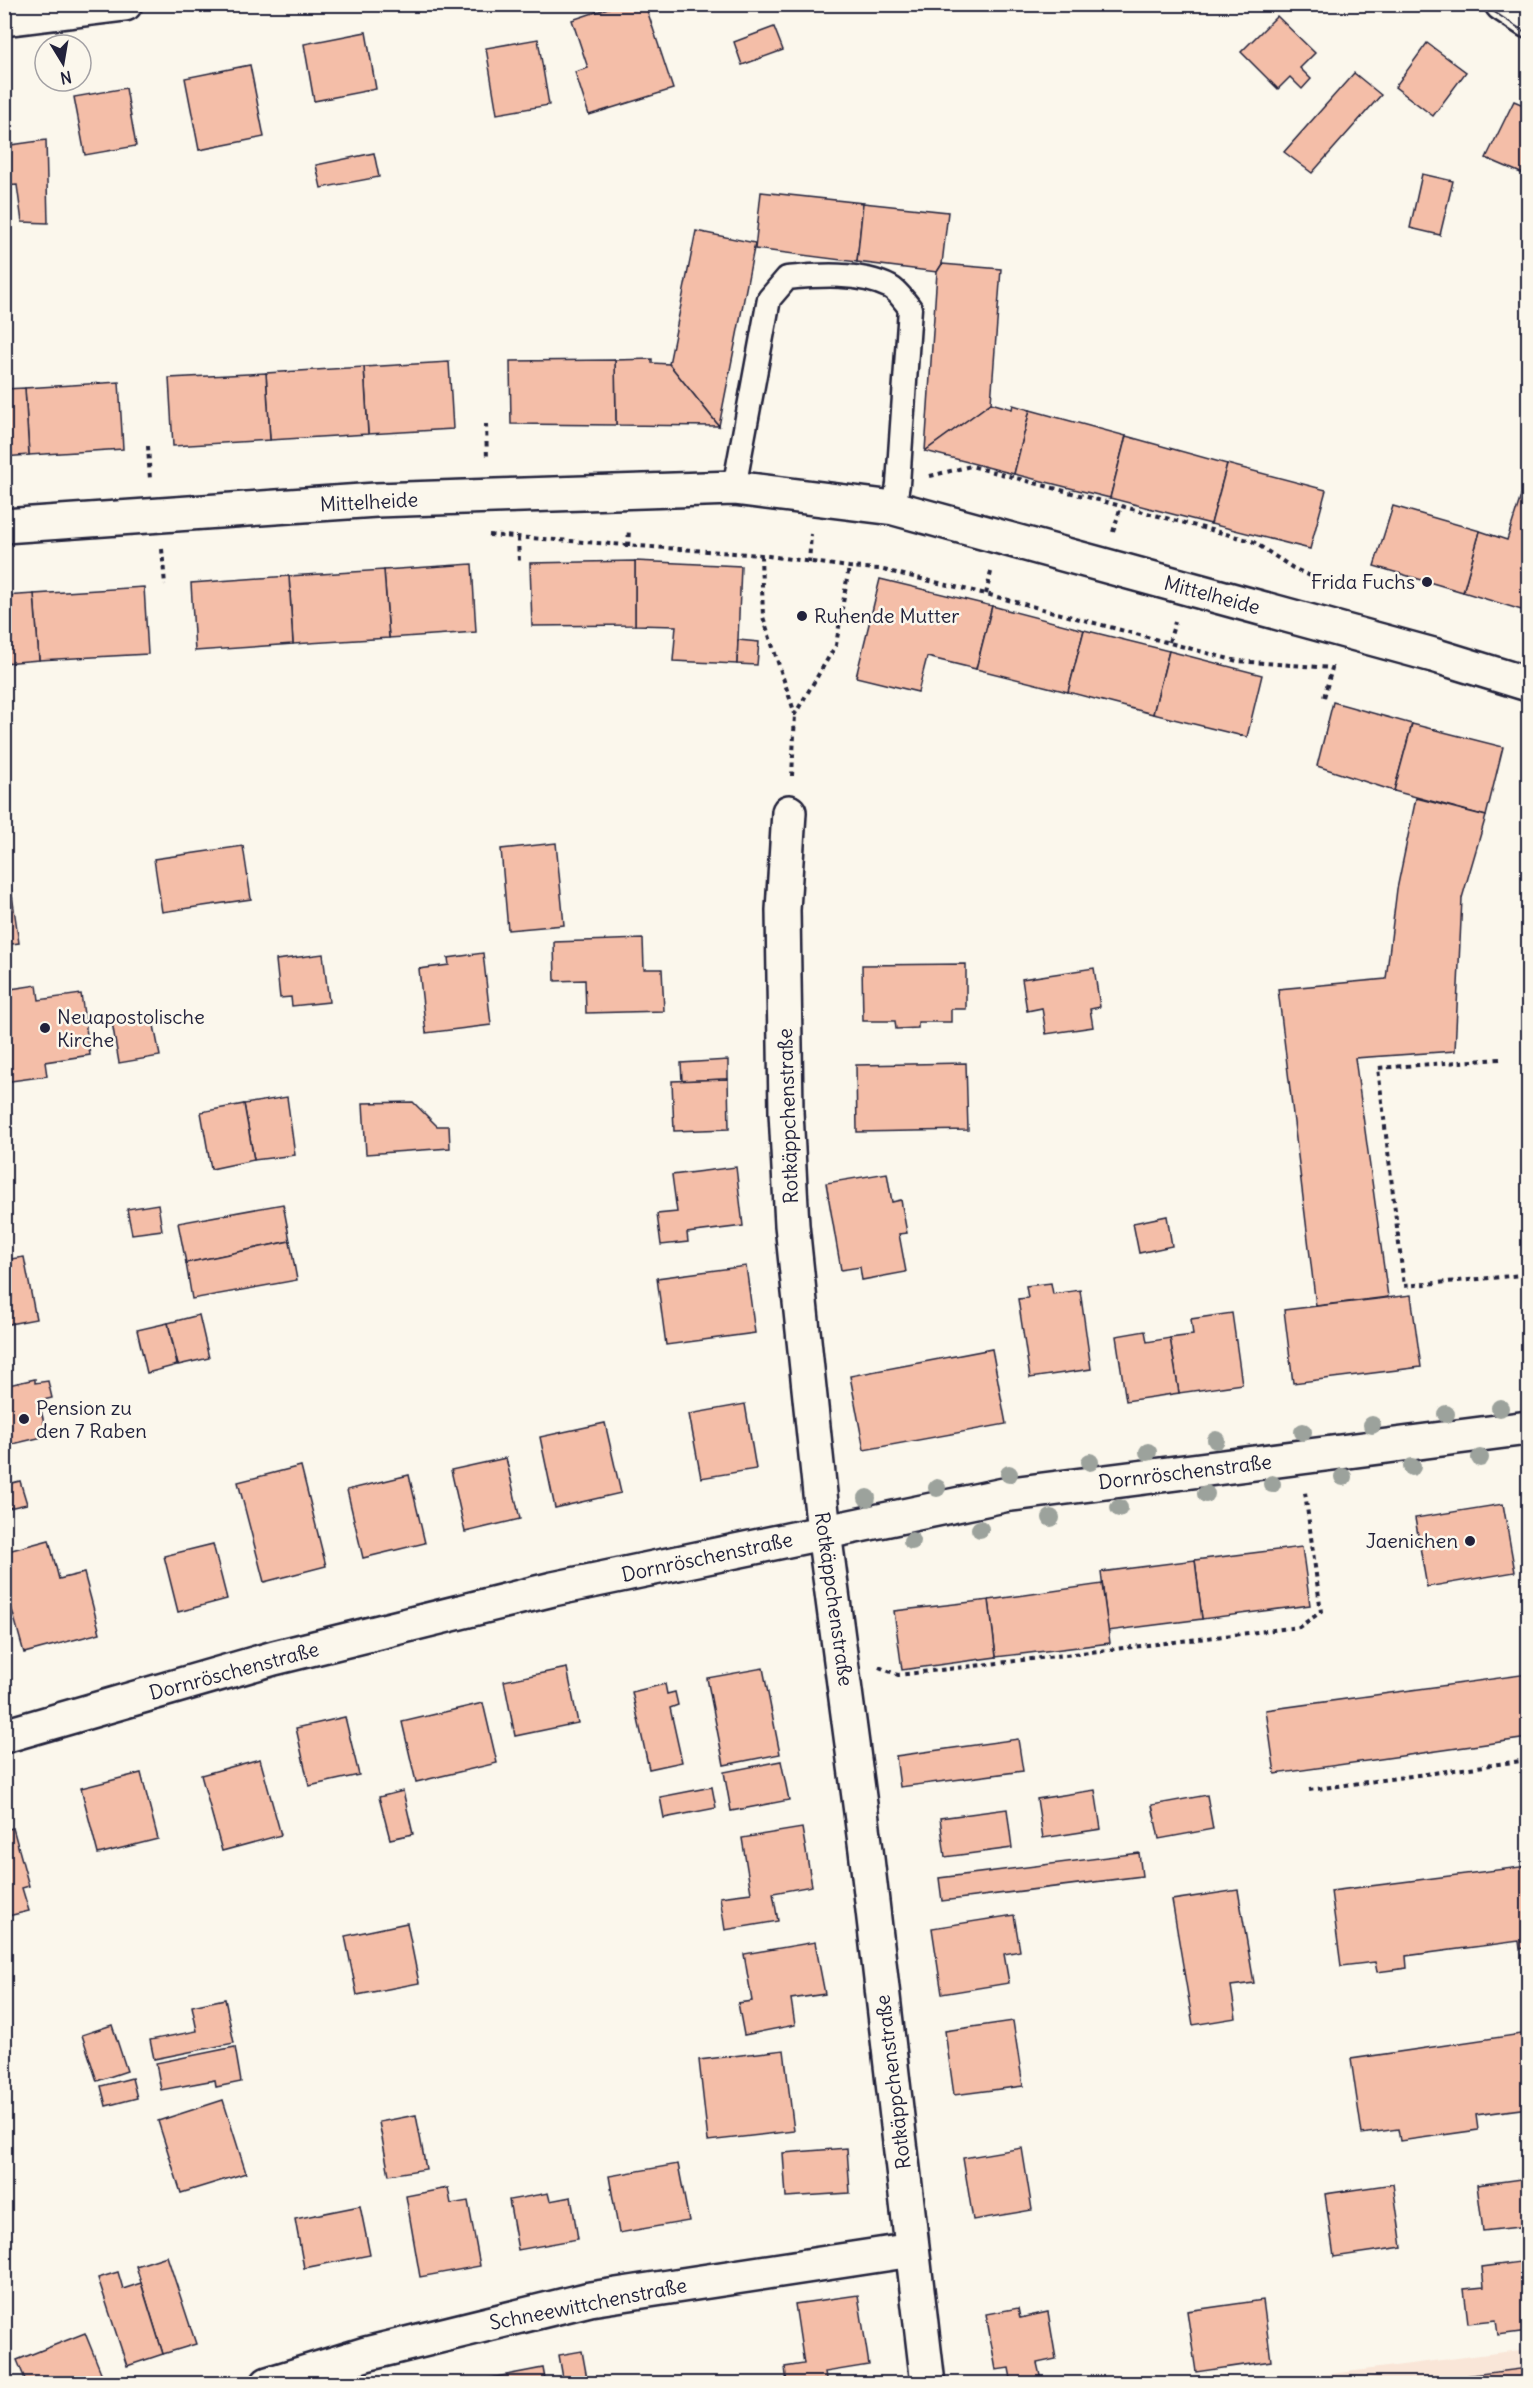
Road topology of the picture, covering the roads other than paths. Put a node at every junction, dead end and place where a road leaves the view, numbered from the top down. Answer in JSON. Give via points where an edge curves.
{"nodes":[{"id":1,"x":124,"y":4,"type":"edge"},
{"id":2,"x":1502,"y":4,"type":"edge"},
{"id":3,"x":4,"y":19,"type":"edge"},
{"id":4,"x":1528,"y":21,"type":"edge"},
{"id":5,"x":735,"y":488,"type":"junction"},
{"id":6,"x":896,"y":496,"type":"junction"},
{"id":7,"x":4,"y":526,"type":"edge"},
{"id":8,"x":1528,"y":684,"type":"edge"},
{"id":9,"x":789,"y":812,"type":"dead end"},
{"id":10,"x":1528,"y":1428,"type":"edge"},
{"id":11,"x":824,"y":1533,"type":"junction"},
{"id":12,"x":4,"y":1736,"type":"edge"},
{"id":13,"x":912,"y":2250,"type":"junction"},
{"id":14,"x":268,"y":2384,"type":"edge"},
{"id":15,"x":928,"y":2384,"type":"edge"}],
"edges":[{"from":1,"to":3,"type":"street"},
{"from":2,"to":4,"type":"street"},
{"from":5,"to":6,"type":"street","name":"Mittelheide"},
{"from":5,"to":6,"type":"lane","via":[[770,299],[787,278],[815,276],[869,280],[892,288],[909,308]]},
{"from":5,"to":7,"type":"street","name":"Mittelheide","via":[[376,500]]},
{"from":6,"to":8,"type":"street","name":"Mittelheide"},
{"from":9,"to":11,"type":"street","name":"Rotkäppchenstraße","via":[[783,910],[787,1144]]},
{"from":10,"to":11,"type":"street","name":"Dornröschenstraße","via":[[1004,1496]]},
{"from":11,"to":12,"type":"street","name":"Dornröschenstraße","via":[[553,1589],[254,1664]]},
{"from":11,"to":13,"type":"street","name":"Rotkäppchenstraße"},
{"from":13,"to":14,"type":"street","name":"Schneewittchenstraße","via":[[590,2299],[398,2346]]},
{"from":13,"to":15,"type":"street","name":"Rotkäppchenstraße"}]}
